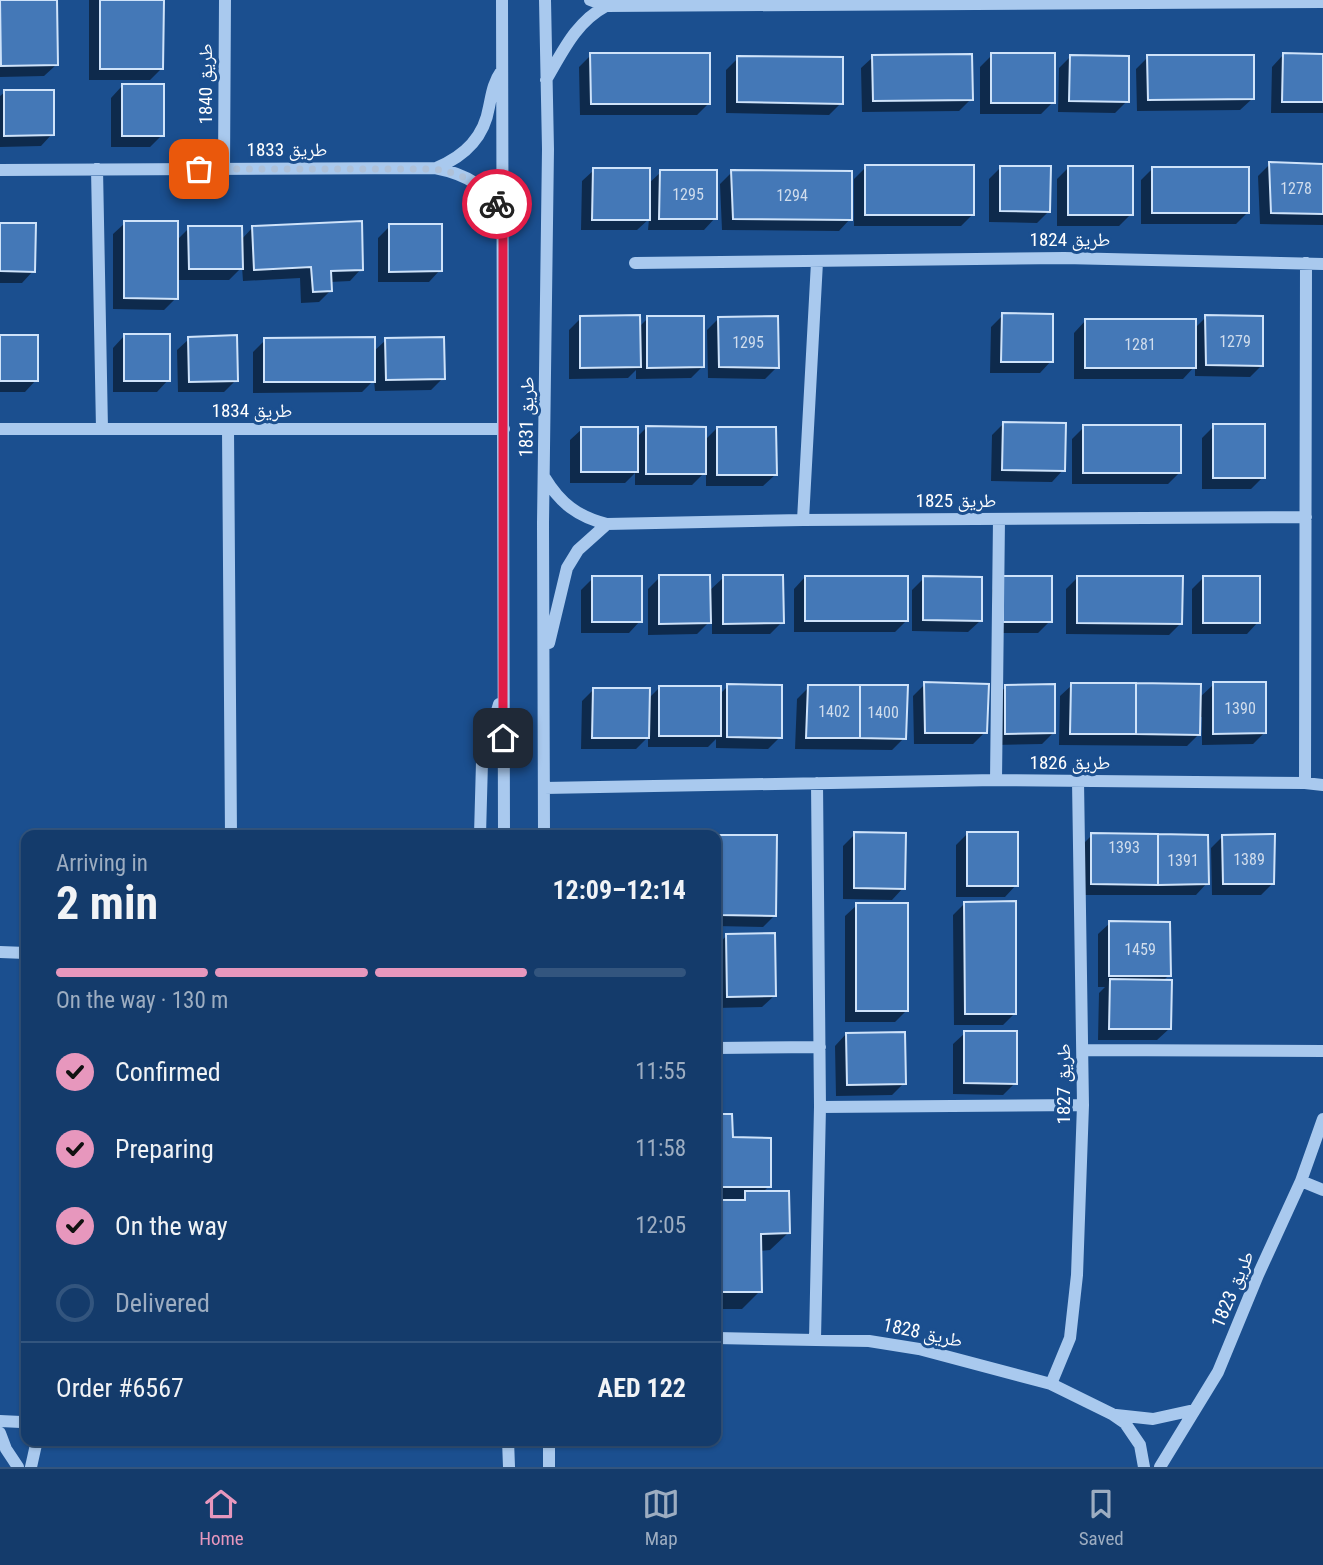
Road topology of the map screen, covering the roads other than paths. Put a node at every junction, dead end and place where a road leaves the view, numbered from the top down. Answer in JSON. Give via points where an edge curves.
{"nodes":[{"id":1,"x":225,"y":0,"type":"edge"},
{"id":2,"x":502,"y":0,"type":"edge"},
{"id":3,"x":544,"y":0,"type":"edge"},
{"id":4,"x":590,"y":0,"type":"edge"},
{"id":5,"x":1323,"y":2,"type":"edge"},
{"id":6,"x":606,"y":6,"type":"junction"},
{"id":7,"x":503,"y":69,"type":"junction"},
{"id":8,"x":546,"y":80,"type":"junction"},
{"id":9,"x":97,"y":169,"type":"junction"},
{"id":10,"x":225,"y":169,"type":"junction"},
{"id":11,"x":435,"y":169,"type":"junction"},
{"id":12,"x":0,"y":170,"type":"edge"},
{"id":13,"x":503,"y":216,"type":"junction"},
{"id":14,"x":817,"y":262,"type":"junction"},
{"id":15,"x":635,"y":263,"type":"dead end"},
{"id":16,"x":1306,"y":263,"type":"junction"},
{"id":17,"x":1323,"y":264,"type":"edge"},
{"id":18,"x":0,"y":429,"type":"edge"},
{"id":19,"x":102,"y":429,"type":"junction"},
{"id":20,"x":228,"y":429,"type":"junction"},
{"id":21,"x":503,"y":429,"type":"junction"},
{"id":22,"x":544,"y":477,"type":"junction"},
{"id":23,"x":1306,"y":517,"type":"junction"},
{"id":24,"x":999,"y":519,"type":"junction"},
{"id":25,"x":803,"y":520,"type":"junction"},
{"id":26,"x":607,"y":524,"type":"junction"},
{"id":27,"x":544,"y":663,"type":"junction"},
{"id":28,"x":503,"y":690,"type":"junction"},
{"id":29,"x":996,"y":780,"type":"junction"},
{"id":30,"x":1078,"y":781,"type":"junction"},
{"id":31,"x":817,"y":783,"type":"junction"},
{"id":32,"x":1305,"y":783,"type":"junction"},
{"id":33,"x":1323,"y":785,"type":"edge"},
{"id":34,"x":544,"y":788,"type":"junction"},
{"id":35,"x":231,"y":830,"type":"edge"},
{"id":36,"x":480,"y":830,"type":"edge"},
{"id":37,"x":503,"y":830,"type":"edge"},
{"id":38,"x":544,"y":830,"type":"edge"},
{"id":39,"x":0,"y":952,"type":"edge"},
{"id":40,"x":21,"y":953,"type":"edge"},
{"id":41,"x":820,"y":1047,"type":"junction"},
{"id":42,"x":721,"y":1048,"type":"edge"},
{"id":43,"x":1083,"y":1050,"type":"junction"},
{"id":44,"x":1323,"y":1051,"type":"edge"},
{"id":45,"x":1083,"y":1105,"type":"junction"},
{"id":46,"x":820,"y":1107,"type":"junction"},
{"id":47,"x":1323,"y":1119,"type":"edge"},
{"id":48,"x":1301,"y":1181,"type":"junction"},
{"id":49,"x":1323,"y":1191,"type":"edge"},
{"id":50,"x":721,"y":1338,"type":"edge"},
{"id":51,"x":815,"y":1339,"type":"junction"},
{"id":52,"x":1051,"y":1384,"type":"junction"},
{"id":53,"x":1194,"y":1410,"type":"junction"},
{"id":54,"x":1112,"y":1414,"type":"junction"},
{"id":55,"x":0,"y":1421,"type":"edge"},
{"id":56,"x":21,"y":1422,"type":"edge"},
{"id":57,"x":0,"y":1433,"type":"edge"},
{"id":58,"x":36,"y":1446,"type":"edge"},
{"id":59,"x":508,"y":1446,"type":"edge"},
{"id":60,"x":550,"y":1446,"type":"edge"},
{"id":61,"x":18,"y":1467,"type":"edge"},
{"id":62,"x":31,"y":1467,"type":"edge"},
{"id":63,"x":509,"y":1467,"type":"edge"},
{"id":64,"x":549,"y":1467,"type":"edge"},
{"id":65,"x":1144,"y":1467,"type":"edge"},
{"id":66,"x":1160,"y":1467,"type":"edge"}],
"edges":[{"from":1,"to":10,"type":"street","name":"طريق 1840"},
{"from":2,"to":7,"type":"street","name":"طريق 1831"},
{"from":3,"to":8,"type":"street","name":"طريق 1831"},
{"from":4,"to":6,"type":"street"},
{"from":5,"to":6,"type":"street"},
{"from":6,"to":8,"type":"street","via":[[577,29]]},
{"from":7,"to":11,"type":"street","via":[[474,141],[454,161]]},
{"from":7,"to":13,"type":"street","name":"طريق 1831"},
{"from":8,"to":22,"type":"street","name":"طريق 1831"},
{"from":9,"to":10,"type":"street","name":"طريق 1833"},
{"from":9,"to":12,"type":"street","name":"طريق 1833"},
{"from":9,"to":19,"type":"street"},
{"from":10,"to":11,"type":"street","name":"طريق 1833"},
{"from":11,"to":13,"type":"street","name":"طريق 1833","via":[[468,177],[480,185]]},
{"from":13,"to":21,"type":"street","name":"طريق 1831"},
{"from":14,"to":15,"type":"street","name":"طريق 1824"},
{"from":14,"to":16,"type":"street","name":"طريق 1824","via":[[1064,258]]},
{"from":14,"to":25,"type":"street"},
{"from":16,"to":17,"type":"street","name":"طريق 1824"},
{"from":16,"to":23,"type":"street"},
{"from":18,"to":19,"type":"street","name":"طريق 1834"},
{"from":19,"to":20,"type":"street","name":"طريق 1834"},
{"from":20,"to":21,"type":"street","name":"طريق 1834"},
{"from":20,"to":35,"type":"street"},
{"from":21,"to":28,"type":"street","name":"طريق 1831"},
{"from":22,"to":26,"type":"street","name":"طريق 1825","via":[[564,504]]},
{"from":22,"to":27,"type":"street","name":"طريق 1831"},
{"from":23,"to":24,"type":"street","name":"طريق 1825"},
{"from":23,"to":32,"type":"street"},
{"from":24,"to":25,"type":"street","name":"طريق 1825"},
{"from":24,"to":29,"type":"street"},
{"from":25,"to":26,"type":"street","name":"طريق 1825"},
{"from":26,"to":27,"type":"street","via":[[578,550],[568,568]]},
{"from":27,"to":34,"type":"street","name":"طريق 1831"},
{"from":28,"to":36,"type":"street","via":[[482,762]]},
{"from":28,"to":37,"type":"street","name":"طريق 1831"},
{"from":29,"to":30,"type":"street","name":"طريق 1826"},
{"from":29,"to":31,"type":"street","name":"طريق 1826"},
{"from":30,"to":32,"type":"street","name":"طريق 1826"},
{"from":30,"to":43,"type":"street","name":"طريق 1827"},
{"from":31,"to":34,"type":"street","name":"طريق 1826"},
{"from":31,"to":41,"type":"street"},
{"from":32,"to":33,"type":"street","name":"طريق 1826"},
{"from":34,"to":38,"type":"street","name":"طريق 1831"},
{"from":39,"to":40,"type":"street"},
{"from":41,"to":42,"type":"street"},
{"from":41,"to":46,"type":"street"},
{"from":43,"to":44,"type":"street"},
{"from":43,"to":45,"type":"street","name":"طريق 1827"},
{"from":45,"to":46,"type":"street"},
{"from":45,"to":52,"type":"street","name":"طريق 1827","via":[[1070,1338]]},
{"from":46,"to":51,"type":"street"},
{"from":47,"to":48,"type":"street","name":"طريق 1823"},
{"from":48,"to":49,"type":"street"},
{"from":48,"to":53,"type":"street","name":"طريق 1823","via":[[1218,1372]]},
{"from":50,"to":51,"type":"street","name":"طريق 1828"},
{"from":51,"to":52,"type":"street","name":"طريق 1828","via":[[919,1349]]},
{"from":52,"to":54,"type":"street","name":"طريق 1828"},
{"from":53,"to":54,"type":"street","name":"طريق 1828","via":[[1153,1419]]},
{"from":53,"to":66,"type":"street","name":"طريق 1823"},
{"from":54,"to":65,"type":"street","name":"طريق 1828","via":[[1134,1433]]},
{"from":55,"to":56,"type":"street"},
{"from":57,"to":61,"type":"street"},
{"from":58,"to":62,"type":"street"},
{"from":59,"to":63,"type":"street"},
{"from":60,"to":64,"type":"street"}]}
